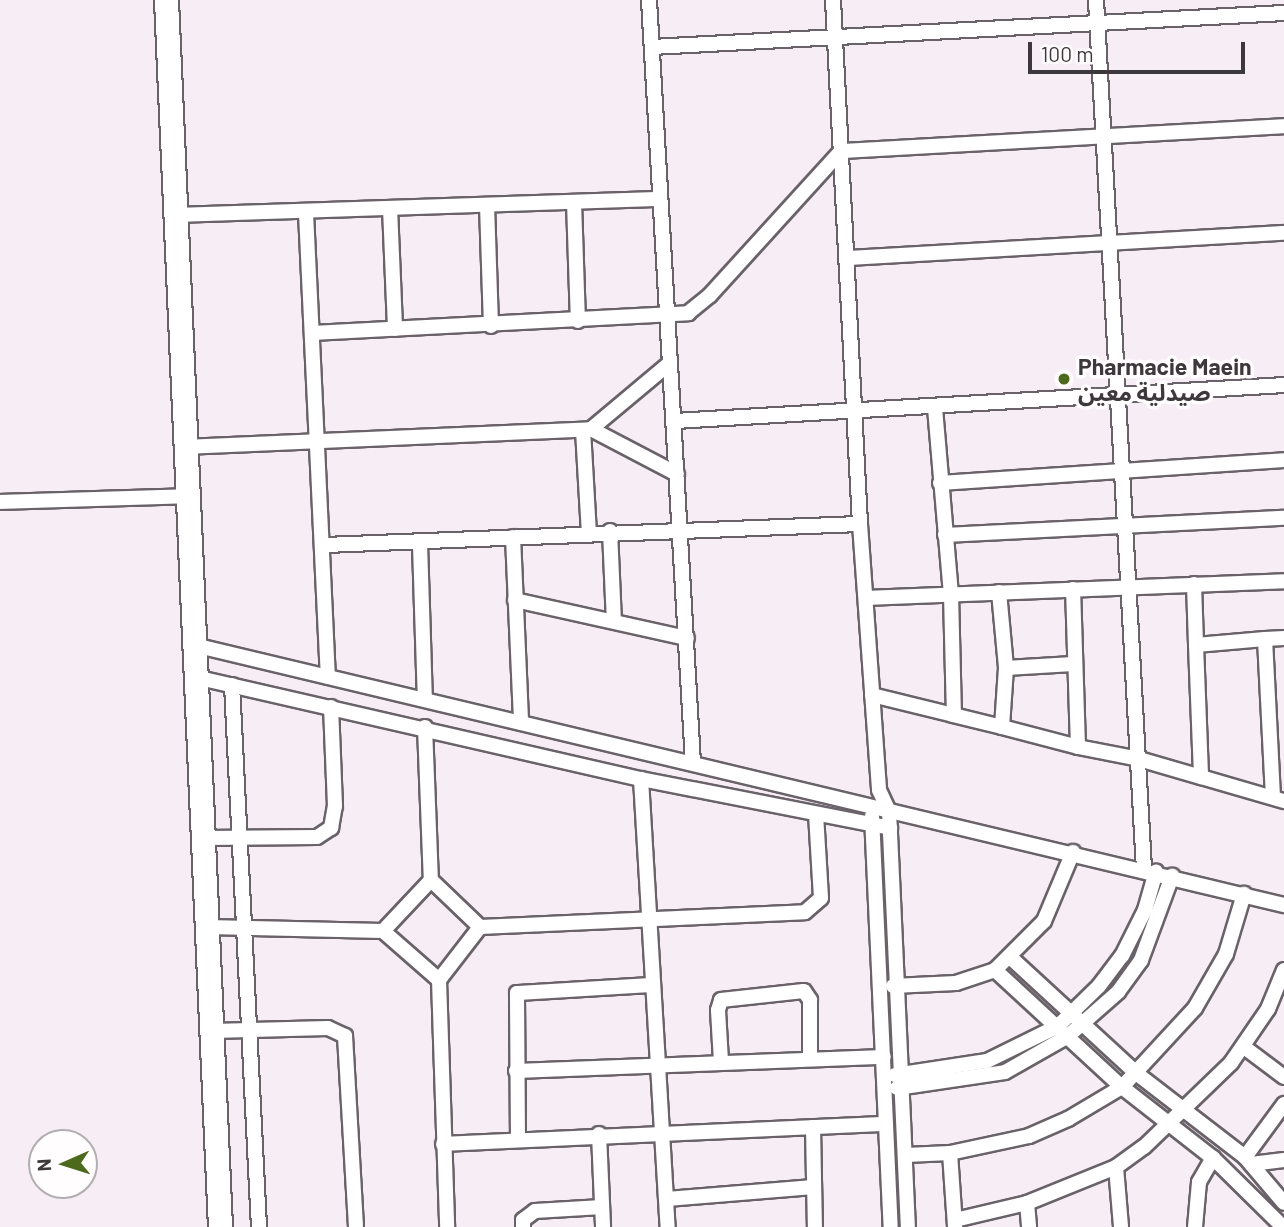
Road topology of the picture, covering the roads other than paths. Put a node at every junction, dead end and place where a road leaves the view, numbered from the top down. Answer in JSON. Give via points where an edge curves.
{"nodes":[{"id":1,"x":166,"y":0,"type":"edge"},
{"id":2,"x":649,"y":0,"type":"edge"},
{"id":3,"x":832,"y":0,"type":"edge"},
{"id":4,"x":1096,"y":0,"type":"edge"},
{"id":5,"x":1284,"y":13,"type":"edge"},
{"id":6,"x":1097,"y":24,"type":"junction"},
{"id":7,"x":835,"y":37,"type":"junction"},
{"id":8,"x":652,"y":47,"type":"junction"},
{"id":9,"x":1284,"y":126,"type":"edge"},
{"id":10,"x":1105,"y":137,"type":"junction"},
{"id":11,"x":841,"y":151,"type":"junction"},
{"id":12,"x":657,"y":199,"type":"junction"},
{"id":13,"x":574,"y":202,"type":"junction"},
{"id":14,"x":487,"y":205,"type":"junction"},
{"id":15,"x":390,"y":208,"type":"junction"},
{"id":16,"x":306,"y":213,"type":"junction"},
{"id":17,"x":175,"y":215,"type":"junction"},
{"id":18,"x":1284,"y":233,"type":"edge"},
{"id":19,"x":1111,"y":242,"type":"junction"},
{"id":20,"x":847,"y":258,"type":"junction"},
{"id":21,"x":670,"y":317,"type":"junction"},
{"id":22,"x":578,"y":321,"type":"junction"},
{"id":23,"x":491,"y":326,"type":"junction"},
{"id":24,"x":395,"y":330,"type":"junction"},
{"id":25,"x":312,"y":333,"type":"junction"},
{"id":26,"x":670,"y":363,"type":"junction"},
{"id":27,"x":1284,"y":385,"type":"edge"},
{"id":28,"x":1121,"y":398,"type":"junction"},
{"id":29,"x":935,"y":408,"type":"junction"},
{"id":30,"x":854,"y":412,"type":"junction"},
{"id":31,"x":675,"y":421,"type":"junction"},
{"id":32,"x":587,"y":430,"type":"junction"},
{"id":33,"x":317,"y":440,"type":"junction"},
{"id":34,"x":185,"y":447,"type":"junction"},
{"id":35,"x":1284,"y":460,"type":"edge"},
{"id":36,"x":1125,"y":470,"type":"junction"},
{"id":37,"x":677,"y":474,"type":"junction"},
{"id":38,"x":940,"y":483,"type":"junction"},
{"id":39,"x":187,"y":496,"type":"junction"},
{"id":40,"x":0,"y":502,"type":"edge"},
{"id":41,"x":1284,"y":518,"type":"edge"},
{"id":42,"x":860,"y":524,"type":"junction"},
{"id":43,"x":1128,"y":526,"type":"junction"},
{"id":44,"x":680,"y":529,"type":"junction"},
{"id":45,"x":610,"y":531,"type":"junction"},
{"id":46,"x":589,"y":533,"type":"junction"},
{"id":47,"x":945,"y":535,"type":"junction"},
{"id":48,"x":513,"y":537,"type":"junction"},
{"id":49,"x":420,"y":544,"type":"junction"},
{"id":50,"x":325,"y":545,"type":"junction"},
{"id":51,"x":1284,"y":580,"type":"edge"},
{"id":52,"x":1194,"y":584,"type":"junction"},
{"id":53,"x":1132,"y":586,"type":"junction"},
{"id":54,"x":1073,"y":589,"type":"junction"},
{"id":55,"x":999,"y":592,"type":"junction"},
{"id":56,"x":951,"y":594,"type":"junction"},
{"id":57,"x":866,"y":598,"type":"junction"},
{"id":58,"x":515,"y":600,"type":"junction"},
{"id":59,"x":614,"y":621,"type":"junction"},
{"id":60,"x":687,"y":638,"type":"junction"},
{"id":61,"x":1284,"y":638,"type":"edge"},
{"id":62,"x":1265,"y":639,"type":"junction"},
{"id":63,"x":194,"y":645,"type":"junction"},
{"id":64,"x":1196,"y":645,"type":"junction"},
{"id":65,"x":1073,"y":664,"type":"junction"},
{"id":66,"x":1006,"y":668,"type":"junction"},
{"id":67,"x":328,"y":676,"type":"junction"},
{"id":68,"x":195,"y":677,"type":"junction"},
{"id":69,"x":232,"y":685,"type":"junction"},
{"id":70,"x":872,"y":695,"type":"junction"},
{"id":71,"x":425,"y":699,"type":"junction"},
{"id":72,"x":331,"y":707,"type":"junction"},
{"id":73,"x":954,"y":715,"type":"junction"},
{"id":74,"x":521,"y":723,"type":"junction"},
{"id":75,"x":425,"y":727,"type":"junction"},
{"id":76,"x":1002,"y":727,"type":"junction"},
{"id":77,"x":1078,"y":747,"type":"junction"},
{"id":78,"x":1139,"y":759,"type":"junction"},
{"id":79,"x":693,"y":763,"type":"junction"},
{"id":80,"x":1201,"y":777,"type":"junction"},
{"id":81,"x":641,"y":779,"type":"junction"},
{"id":82,"x":879,"y":790,"type":"junction"},
{"id":83,"x":1279,"y":799,"type":"edge"},
{"id":84,"x":871,"y":808,"type":"junction"},
{"id":85,"x":889,"y":811,"type":"junction"},
{"id":86,"x":816,"y":815,"type":"junction"},
{"id":87,"x":872,"y":825,"type":"junction"},
{"id":88,"x":890,"y":828,"type":"junction"},
{"id":89,"x":239,"y":837,"type":"junction"},
{"id":90,"x":205,"y":838,"type":"junction"},
{"id":91,"x":1073,"y":852,"type":"junction"},
{"id":92,"x":1150,"y":870,"type":"junction"},
{"id":93,"x":1172,"y":876,"type":"junction"},
{"id":94,"x":431,"y":880,"type":"junction"},
{"id":95,"x":1244,"y":894,"type":"junction"},
{"id":96,"x":1284,"y":905,"type":"edge"},
{"id":97,"x":649,"y":919,"type":"junction"},
{"id":98,"x":207,"y":927,"type":"junction"},
{"id":99,"x":480,"y":927,"type":"junction"},
{"id":100,"x":243,"y":928,"type":"junction"},
{"id":101,"x":383,"y":931,"type":"junction"},
{"id":102,"x":1010,"y":957,"type":"junction"},
{"id":103,"x":995,"y":970,"type":"junction"},
{"id":104,"x":1284,"y":970,"type":"edge"},
{"id":105,"x":439,"y":980,"type":"junction"},
{"id":106,"x":652,"y":985,"type":"junction"},
{"id":107,"x":881,"y":986,"type":"junction"},
{"id":108,"x":900,"y":986,"type":"junction"},
{"id":109,"x":1070,"y":1012,"type":"junction"},
{"id":110,"x":1083,"y":1024,"type":"junction"},
{"id":111,"x":248,"y":1030,"type":"junction"},
{"id":112,"x":212,"y":1031,"type":"junction"},
{"id":113,"x":1063,"y":1031,"type":"junction"},
{"id":114,"x":1244,"y":1046,"type":"junction"},
{"id":115,"x":884,"y":1057,"type":"junction"},
{"id":116,"x":810,"y":1058,"type":"junction"},
{"id":117,"x":721,"y":1061,"type":"junction"},
{"id":118,"x":657,"y":1067,"type":"junction"},
{"id":119,"x":516,"y":1071,"type":"junction"},
{"id":120,"x":1136,"y":1073,"type":"junction"},
{"id":121,"x":1284,"y":1077,"type":"edge"},
{"id":122,"x":903,"y":1081,"type":"junction"},
{"id":123,"x":885,"y":1082,"type":"junction"},
{"id":124,"x":1122,"y":1087,"type":"junction"},
{"id":125,"x":1284,"y":1104,"type":"edge"},
{"id":126,"x":1182,"y":1111,"type":"junction"},
{"id":127,"x":886,"y":1124,"type":"junction"},
{"id":128,"x":813,"y":1126,"type":"junction"},
{"id":129,"x":1168,"y":1126,"type":"junction"},
{"id":130,"x":664,"y":1131,"type":"junction"},
{"id":131,"x":599,"y":1134,"type":"junction"},
{"id":132,"x":518,"y":1140,"type":"junction"},
{"id":133,"x":443,"y":1144,"type":"junction"},
{"id":134,"x":950,"y":1153,"type":"junction"},
{"id":135,"x":906,"y":1155,"type":"junction"},
{"id":136,"x":1213,"y":1157,"type":"junction"},
{"id":137,"x":1248,"y":1160,"type":"junction"},
{"id":138,"x":1284,"y":1160,"type":"edge"},
{"id":139,"x":1116,"y":1167,"type":"junction"},
{"id":140,"x":814,"y":1187,"type":"junction"},
{"id":141,"x":667,"y":1199,"type":"junction"},
{"id":142,"x":1027,"y":1203,"type":"junction"},
{"id":143,"x":1284,"y":1203,"type":"edge"},
{"id":144,"x":602,"y":1208,"type":"junction"},
{"id":145,"x":1278,"y":1221,"type":"edge"},
{"id":146,"x":955,"y":1224,"type":"edge"},
{"id":147,"x":220,"y":1227,"type":"edge"},
{"id":148,"x":259,"y":1227,"type":"edge"},
{"id":149,"x":356,"y":1227,"type":"edge"},
{"id":150,"x":447,"y":1227,"type":"edge"},
{"id":151,"x":523,"y":1227,"type":"edge"},
{"id":152,"x":603,"y":1227,"type":"edge"},
{"id":153,"x":668,"y":1227,"type":"edge"},
{"id":154,"x":815,"y":1227,"type":"edge"},
{"id":155,"x":891,"y":1227,"type":"edge"},
{"id":156,"x":908,"y":1227,"type":"edge"},
{"id":157,"x":1029,"y":1227,"type":"edge"},
{"id":158,"x":1121,"y":1227,"type":"edge"},
{"id":159,"x":1195,"y":1227,"type":"edge"}],
"edges":[{"from":1,"to":17,"type":"main road"},
{"from":2,"to":8,"type":"street"},
{"from":3,"to":7,"type":"street"},
{"from":4,"to":6,"type":"street"},
{"from":5,"to":6,"type":"street"},
{"from":6,"to":7,"type":"street"},
{"from":6,"to":10,"type":"street"},
{"from":7,"to":8,"type":"street"},
{"from":7,"to":11,"type":"street"},
{"from":8,"to":12,"type":"street"},
{"from":9,"to":10,"type":"street"},
{"from":10,"to":11,"type":"street"},
{"from":10,"to":19,"type":"street"},
{"from":11,"to":20,"type":"street"},
{"from":11,"to":21,"type":"street","via":[[698,307]]},
{"from":12,"to":13,"type":"street"},
{"from":12,"to":21,"type":"street"},
{"from":13,"to":14,"type":"street"},
{"from":13,"to":22,"type":"street"},
{"from":14,"to":15,"type":"street"},
{"from":14,"to":23,"type":"street"},
{"from":15,"to":16,"type":"street"},
{"from":15,"to":24,"type":"street"},
{"from":16,"to":17,"type":"street"},
{"from":16,"to":25,"type":"street"},
{"from":17,"to":34,"type":"main road"},
{"from":18,"to":19,"type":"street"},
{"from":19,"to":20,"type":"street"},
{"from":19,"to":28,"type":"street"},
{"from":20,"to":30,"type":"street"},
{"from":21,"to":22,"type":"street"},
{"from":21,"to":26,"type":"street"},
{"from":22,"to":23,"type":"street"},
{"from":23,"to":24,"type":"street"},
{"from":24,"to":25,"type":"street"},
{"from":25,"to":33,"type":"street"},
{"from":26,"to":31,"type":"street"},
{"from":26,"to":32,"type":"street"},
{"from":27,"to":28,"type":"street"},
{"from":28,"to":29,"type":"street"},
{"from":28,"to":36,"type":"street"},
{"from":29,"to":30,"type":"street"},
{"from":29,"to":38,"type":"street"},
{"from":30,"to":31,"type":"street"},
{"from":30,"to":42,"type":"street"},
{"from":31,"to":37,"type":"street"},
{"from":32,"to":33,"type":"street"},
{"from":32,"to":37,"type":"street"},
{"from":32,"to":46,"type":"street"},
{"from":33,"to":34,"type":"street"},
{"from":33,"to":50,"type":"street"},
{"from":34,"to":39,"type":"main road"},
{"from":35,"to":36,"type":"street"},
{"from":36,"to":38,"type":"street"},
{"from":36,"to":43,"type":"street"},
{"from":37,"to":44,"type":"street"},
{"from":38,"to":47,"type":"street"},
{"from":39,"to":40,"type":"street"},
{"from":39,"to":63,"type":"main road"},
{"from":41,"to":43,"type":"street"},
{"from":42,"to":44,"type":"street"},
{"from":42,"to":57,"type":"street"},
{"from":43,"to":47,"type":"street"},
{"from":43,"to":53,"type":"street"},
{"from":44,"to":45,"type":"street"},
{"from":44,"to":60,"type":"street"},
{"from":45,"to":46,"type":"street"},
{"from":45,"to":59,"type":"street"},
{"from":46,"to":48,"type":"street"},
{"from":47,"to":56,"type":"street"},
{"from":48,"to":49,"type":"street"},
{"from":48,"to":58,"type":"street"},
{"from":49,"to":50,"type":"street"},
{"from":49,"to":71,"type":"street"},
{"from":50,"to":67,"type":"street"},
{"from":51,"to":52,"type":"street"},
{"from":52,"to":53,"type":"street"},
{"from":52,"to":64,"type":"street"},
{"from":53,"to":54,"type":"street"},
{"from":53,"to":78,"type":"street"},
{"from":54,"to":55,"type":"street"},
{"from":54,"to":65,"type":"street"},
{"from":55,"to":56,"type":"street"},
{"from":55,"to":66,"type":"street"},
{"from":56,"to":57,"type":"street"},
{"from":56,"to":73,"type":"street"},
{"from":57,"to":70,"type":"street"},
{"from":58,"to":59,"type":"street"},
{"from":58,"to":74,"type":"street"},
{"from":59,"to":60,"type":"street"},
{"from":60,"to":79,"type":"street"},
{"from":61,"to":62,"type":"street"},
{"from":62,"to":64,"type":"street"},
{"from":62,"to":83,"type":"street"},
{"from":63,"to":67,"type":"street"},
{"from":63,"to":68,"type":"main road"},
{"from":64,"to":80,"type":"street"},
{"from":65,"to":66,"type":"street"},
{"from":65,"to":77,"type":"street"},
{"from":66,"to":76,"type":"street"},
{"from":67,"to":71,"type":"street"},
{"from":68,"to":69,"type":"street"},
{"from":68,"to":90,"type":"main road"},
{"from":69,"to":72,"type":"street"},
{"from":69,"to":89,"type":"street"},
{"from":70,"to":73,"type":"street"},
{"from":70,"to":82,"type":"street"},
{"from":71,"to":74,"type":"street"},
{"from":72,"to":75,"type":"street"},
{"from":72,"to":89,"type":"street","via":[[335,806],[331,828],[317,837]]},
{"from":73,"to":76,"type":"street"},
{"from":74,"to":79,"type":"street"},
{"from":75,"to":81,"type":"street"},
{"from":75,"to":94,"type":"street"},
{"from":76,"to":77,"type":"street"},
{"from":77,"to":78,"type":"street"},
{"from":78,"to":80,"type":"street"},
{"from":78,"to":92,"type":"street"},
{"from":79,"to":84,"type":"street"},
{"from":80,"to":83,"type":"street"},
{"from":81,"to":86,"type":"street"},
{"from":81,"to":97,"type":"street"},
{"from":82,"to":84,"type":"street"},
{"from":82,"to":85,"type":"street"},
{"from":84,"to":85,"type":"street"},
{"from":84,"to":87,"type":"street"},
{"from":85,"to":88,"type":"street"},
{"from":85,"to":91,"type":"street"},
{"from":86,"to":87,"type":"street"},
{"from":86,"to":97,"type":"street","via":[[821,898],[813,909]]},
{"from":87,"to":88,"type":"street"},
{"from":87,"to":107,"type":"street"},
{"from":88,"to":108,"type":"street"},
{"from":89,"to":90,"type":"street"},
{"from":89,"to":100,"type":"street"},
{"from":90,"to":98,"type":"main road"},
{"from":91,"to":92,"type":"street"},
{"from":91,"to":102,"type":"street","via":[[1044,920]]},
{"from":92,"to":93,"type":"street"},
{"from":92,"to":109,"type":"street","via":[[1145,910],[1122,956],[1100,986]]},
{"from":93,"to":95,"type":"street"},
{"from":93,"to":110,"type":"street","via":[[1141,960],[1118,992]]},
{"from":94,"to":99,"type":"street"},
{"from":94,"to":101,"type":"street"},
{"from":95,"to":96,"type":"street"},
{"from":95,"to":120,"type":"street","via":[[1226,954],[1195,1008]]},
{"from":97,"to":99,"type":"street"},
{"from":97,"to":106,"type":"street"},
{"from":98,"to":100,"type":"street"},
{"from":98,"to":112,"type":"main road"},
{"from":99,"to":105,"type":"street"},
{"from":100,"to":101,"type":"street"},
{"from":100,"to":111,"type":"street"},
{"from":101,"to":105,"type":"street"},
{"from":102,"to":103,"type":"street"},
{"from":102,"to":109,"type":"street"},
{"from":103,"to":108,"type":"street","via":[[956,984]]},
{"from":103,"to":113,"type":"street"},
{"from":104,"to":114,"type":"street","via":[[1268,1009]]},
{"from":105,"to":133,"type":"street"},
{"from":106,"to":118,"type":"street"},
{"from":106,"to":119,"type":"street","via":[[517,993]]},
{"from":107,"to":108,"type":"street"},
{"from":107,"to":115,"type":"street"},
{"from":108,"to":122,"type":"street"},
{"from":109,"to":110,"type":"street"},
{"from":109,"to":113,"type":"street"},
{"from":110,"to":113,"type":"street"},
{"from":110,"to":120,"type":"street"},
{"from":111,"to":112,"type":"street"},
{"from":111,"to":148,"type":"street"},
{"from":111,"to":149,"type":"street","via":[[328,1028],[345,1037]]},
{"from":112,"to":147,"type":"main road"},
{"from":113,"to":122,"type":"street","via":[[1005,1072]]},
{"from":113,"to":124,"type":"street"},
{"from":114,"to":121,"type":"street"},
{"from":114,"to":126,"type":"street"},
{"from":115,"to":116,"type":"street"},
{"from":115,"to":123,"type":"street"},
{"from":116,"to":117,"type":"street"},
{"from":116,"to":117,"type":"street","via":[[810,1000],[804,991],[721,1000]]},
{"from":117,"to":118,"type":"street"},
{"from":118,"to":119,"type":"street"},
{"from":118,"to":130,"type":"street"},
{"from":119,"to":132,"type":"street"},
{"from":120,"to":124,"type":"street"},
{"from":120,"to":126,"type":"street"},
{"from":122,"to":123,"type":"street"},
{"from":122,"to":135,"type":"street"},
{"from":123,"to":127,"type":"street"},
{"from":124,"to":129,"type":"street"},
{"from":124,"to":134,"type":"street","via":[[1029,1136]]},
{"from":125,"to":137,"type":"street"},
{"from":126,"to":129,"type":"street"},
{"from":126,"to":137,"type":"street"},
{"from":127,"to":128,"type":"street"},
{"from":127,"to":155,"type":"street"},
{"from":128,"to":130,"type":"street"},
{"from":128,"to":140,"type":"street"},
{"from":129,"to":136,"type":"street"},
{"from":129,"to":139,"type":"street"},
{"from":130,"to":131,"type":"street"},
{"from":130,"to":141,"type":"street"},
{"from":131,"to":132,"type":"street"},
{"from":131,"to":144,"type":"street"},
{"from":132,"to":133,"type":"street"},
{"from":133,"to":150,"type":"street"},
{"from":134,"to":135,"type":"street"},
{"from":134,"to":146,"type":"street"},
{"from":135,"to":156,"type":"street"},
{"from":136,"to":145,"type":"street"},
{"from":136,"to":159,"type":"street","via":[[1199,1182]]},
{"from":137,"to":138,"type":"street"},
{"from":137,"to":143,"type":"street"},
{"from":139,"to":142,"type":"street"},
{"from":139,"to":158,"type":"street"},
{"from":140,"to":141,"type":"street"},
{"from":140,"to":154,"type":"street"},
{"from":141,"to":153,"type":"street"},
{"from":142,"to":146,"type":"street"},
{"from":142,"to":157,"type":"street"},
{"from":143,"to":145,"type":"street"},
{"from":144,"to":151,"type":"street","via":[[535,1211],[523,1220]]},
{"from":144,"to":152,"type":"street"}]}
